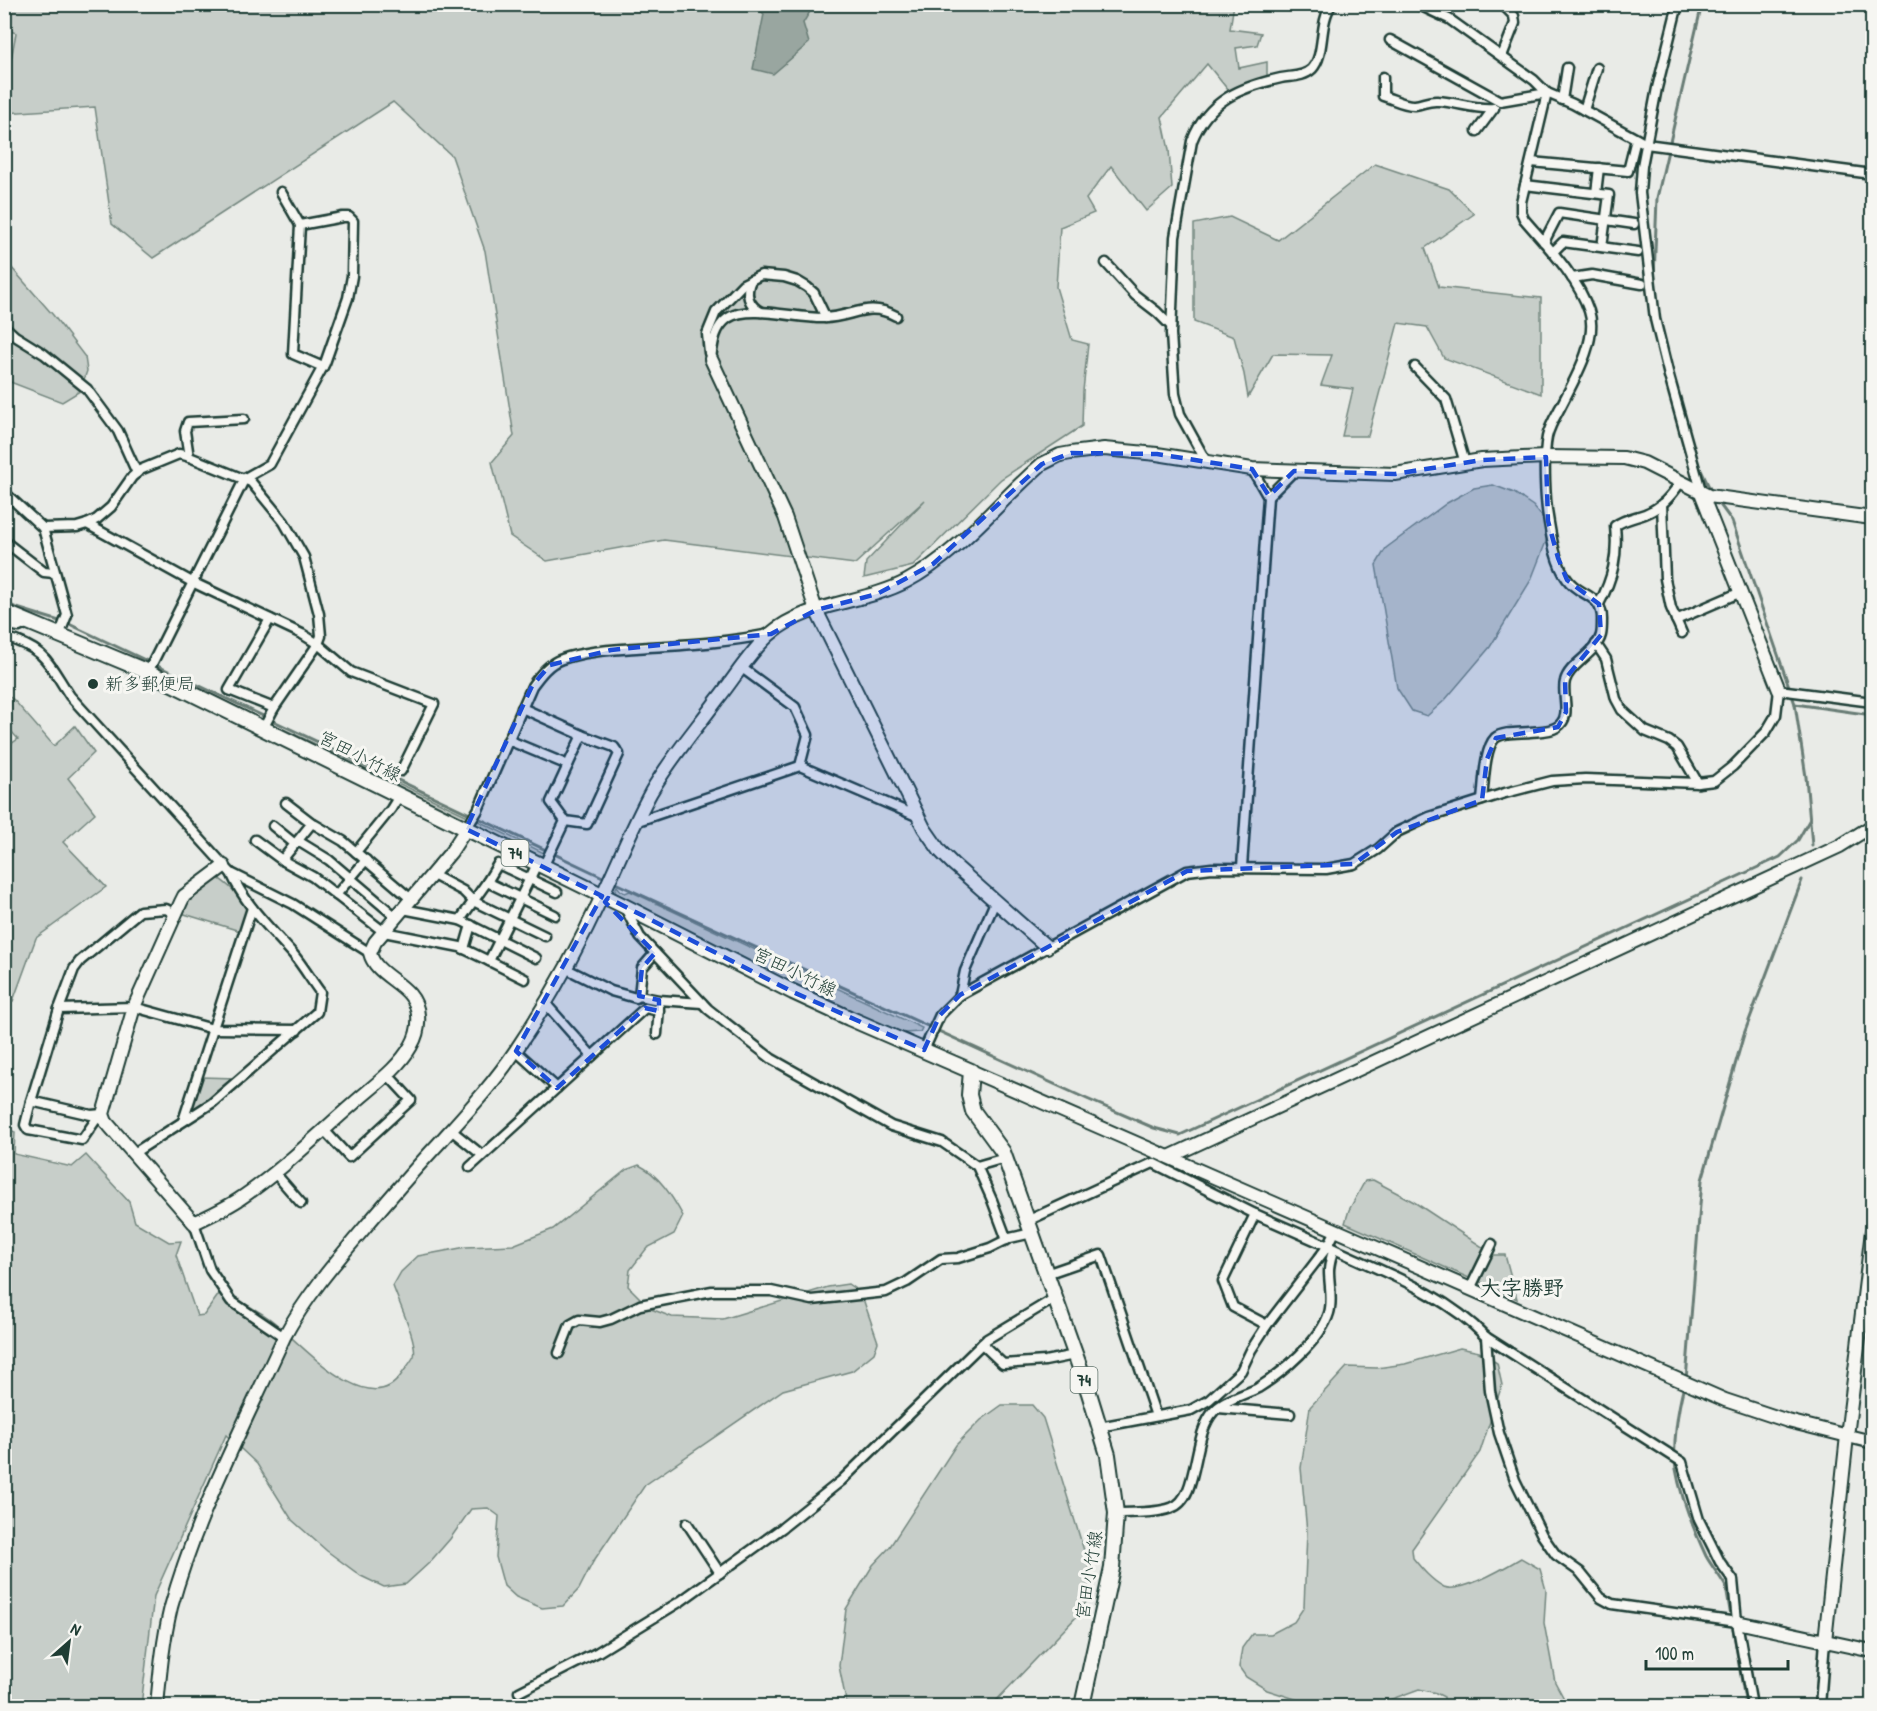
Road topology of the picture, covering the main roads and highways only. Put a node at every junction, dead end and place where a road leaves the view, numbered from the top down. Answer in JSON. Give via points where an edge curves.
{"nodes":[{"id":1,"x":4,"y":612,"type":"edge"},
{"id":2,"x":1082,"y":1707,"type":"edge"}],
"edges":[{"from":1,"to":2,"type":"main road","name":"宮田小竹線","number":"74","via":[[149,669],[266,724],[399,796],[545,858],[602,896],[793,992],[971,1071],[969,1095],[974,1111],[1005,1158],[1108,1455],[1116,1513],[1112,1568]]}]}
